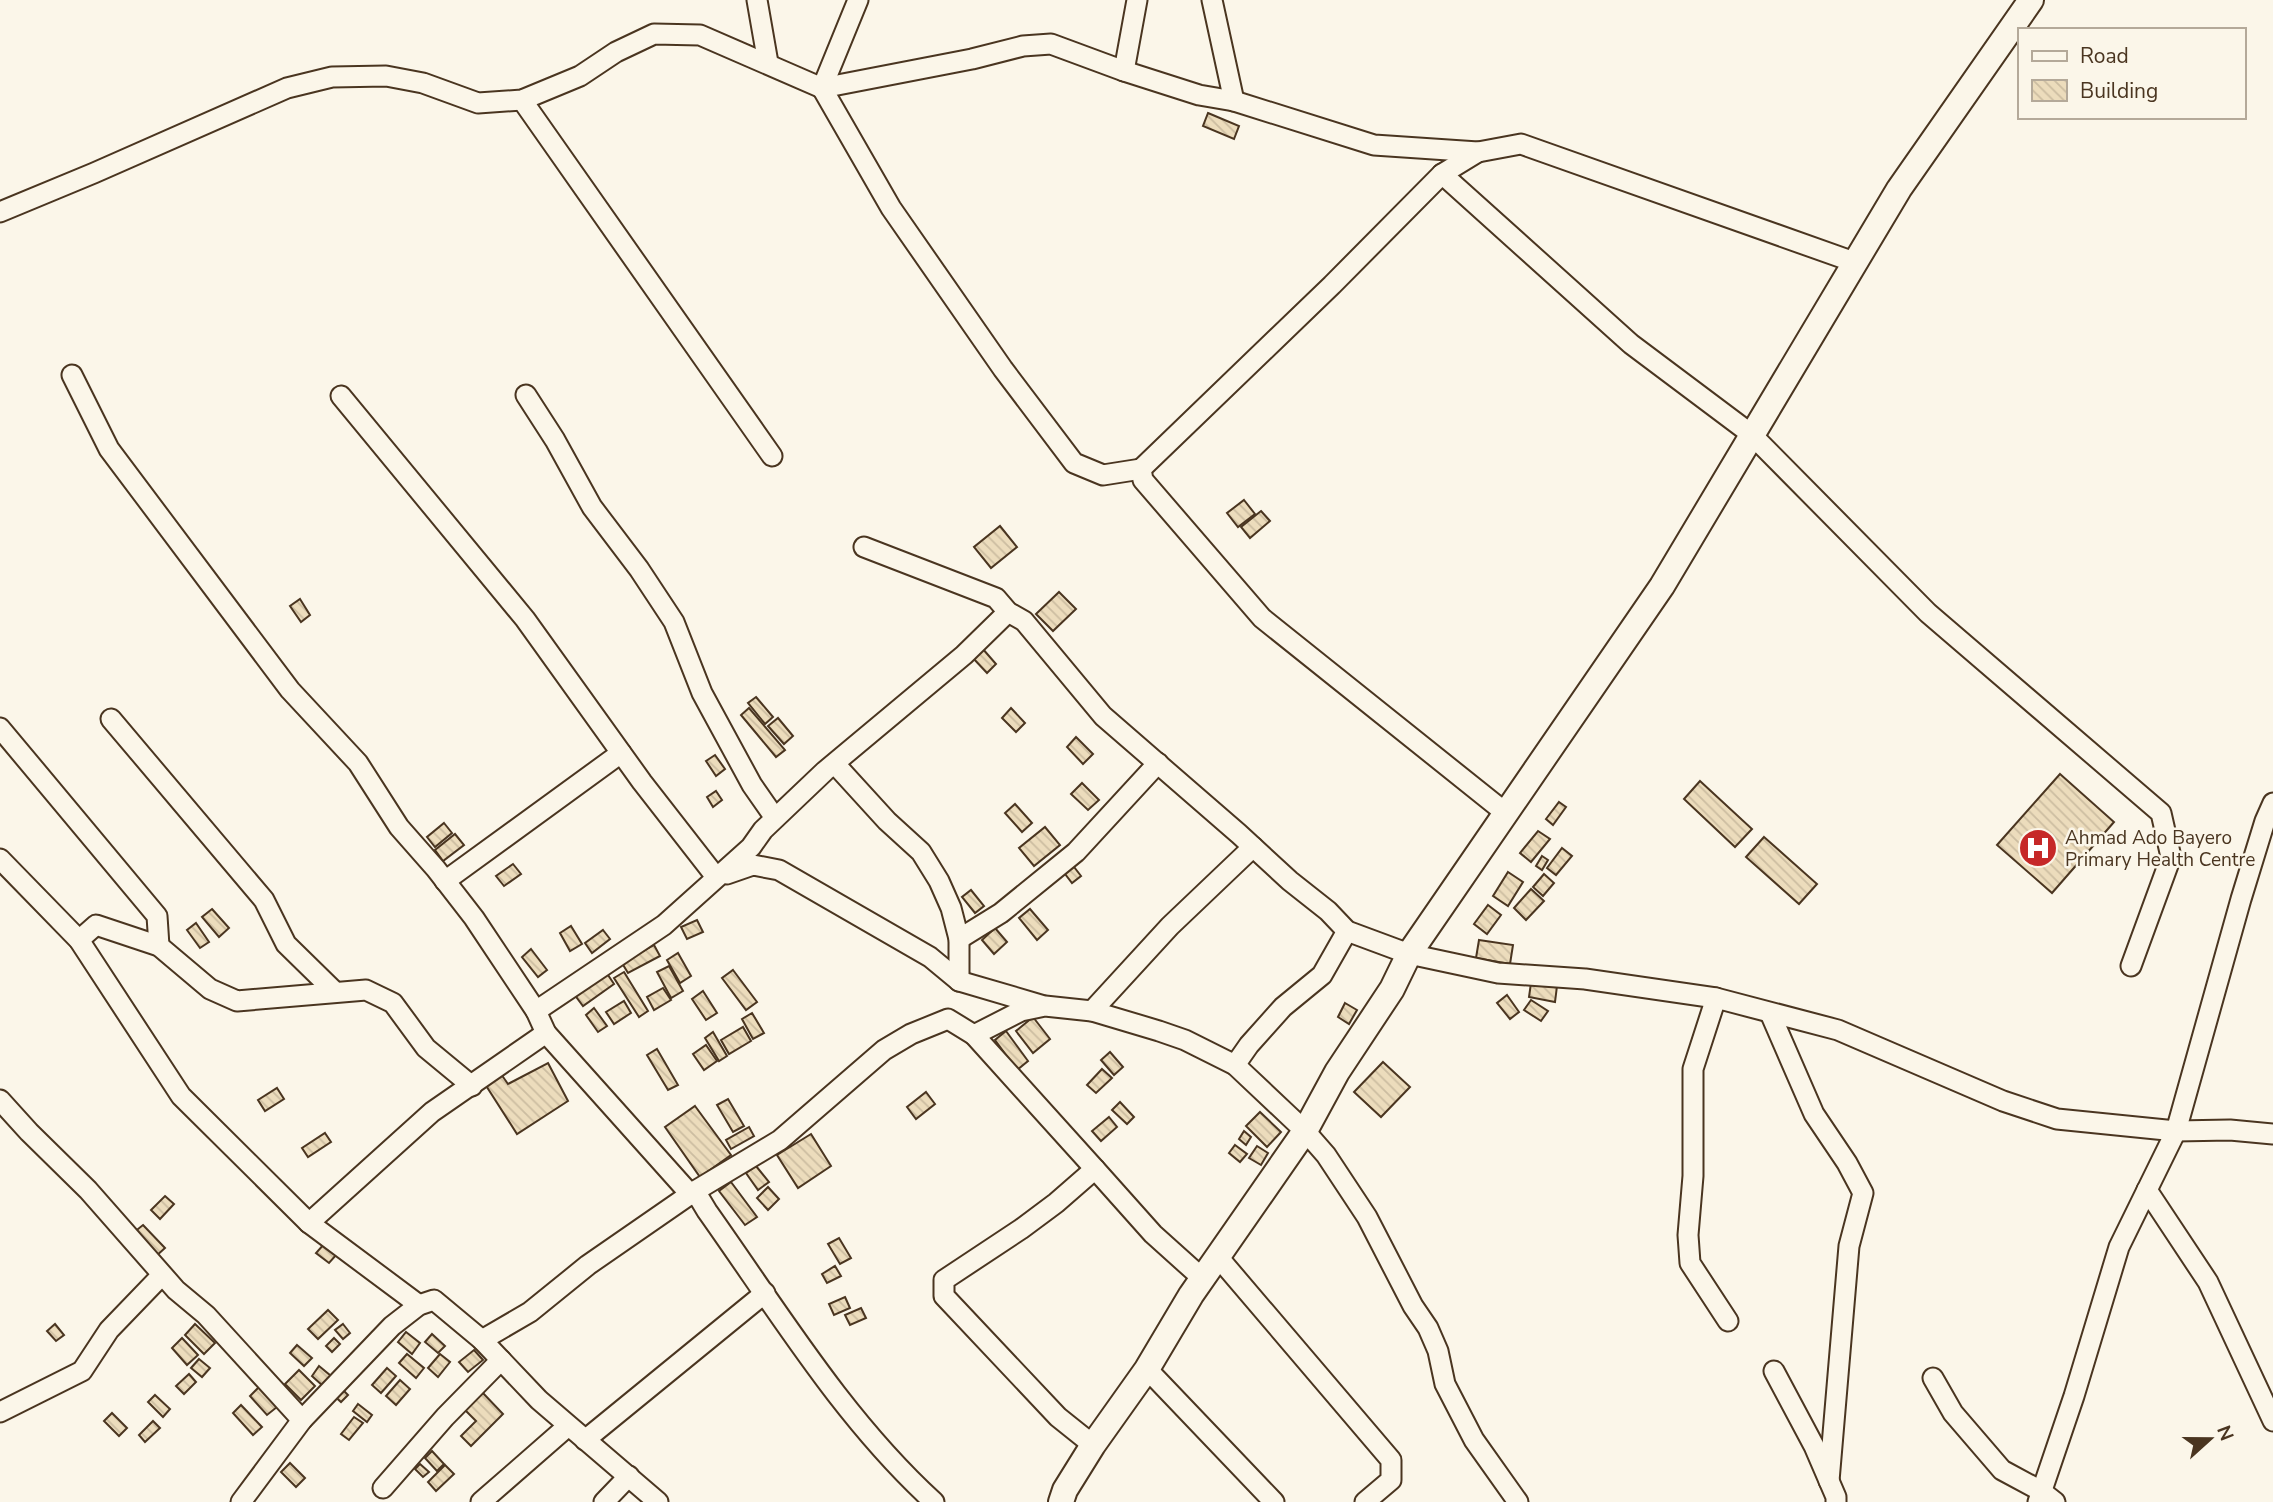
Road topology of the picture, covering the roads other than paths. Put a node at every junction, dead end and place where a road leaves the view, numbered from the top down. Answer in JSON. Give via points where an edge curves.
{"nodes":[{"id":1,"x":757,"y":0,"type":"edge"},
{"id":2,"x":858,"y":0,"type":"edge"},
{"id":3,"x":1137,"y":0,"type":"edge"},
{"id":4,"x":1212,"y":0,"type":"edge"},
{"id":5,"x":2031,"y":0,"type":"edge"},
{"id":6,"x":768,"y":63,"type":"junction"},
{"id":7,"x":1124,"y":71,"type":"junction"},
{"id":8,"x":822,"y":88,"type":"junction"},
{"id":9,"x":522,"y":100,"type":"junction"},
{"id":10,"x":1234,"y":101,"type":"junction"},
{"id":11,"x":1478,"y":152,"type":"junction"},
{"id":12,"x":1442,"y":174,"type":"junction"},
{"id":13,"x":0,"y":212,"type":"edge"},
{"id":14,"x":1854,"y":262,"type":"junction"},
{"id":15,"x":72,"y":375,"type":"dead end"},
{"id":16,"x":526,"y":395,"type":"dead end"},
{"id":17,"x":341,"y":396,"type":"dead end"},
{"id":18,"x":1751,"y":434,"type":"junction"},
{"id":19,"x":772,"y":456,"type":"dead end"},
{"id":20,"x":1141,"y":469,"type":"junction"},
{"id":21,"x":864,"y":547,"type":"dead end"},
{"id":22,"x":1009,"y":612,"type":"junction"},
{"id":23,"x":111,"y":719,"type":"dead end"},
{"id":24,"x":0,"y":728,"type":"edge"},
{"id":25,"x":621,"y":753,"type":"junction"},
{"id":26,"x":1158,"y":763,"type":"junction"},
{"id":27,"x":835,"y":764,"type":"junction"},
{"id":28,"x":2273,"y":803,"type":"edge"},
{"id":29,"x":1507,"y":814,"type":"junction"},
{"id":30,"x":775,"y":818,"type":"junction"},
{"id":31,"x":1253,"y":847,"type":"junction"},
{"id":32,"x":0,"y":859,"type":"edge"},
{"id":33,"x":716,"y":877,"type":"junction"},
{"id":34,"x":445,"y":881,"type":"junction"},
{"id":35,"x":1347,"y":931,"type":"junction"},
{"id":36,"x":959,"y":939,"type":"junction"},
{"id":37,"x":79,"y":940,"type":"junction"},
{"id":38,"x":159,"y":946,"type":"junction"},
{"id":39,"x":1409,"y":954,"type":"junction"},
{"id":40,"x":2131,"y":966,"type":"dead end"},
{"id":41,"x":959,"y":981,"type":"junction"},
{"id":42,"x":334,"y":991,"type":"junction"},
{"id":43,"x":1716,"y":998,"type":"junction"},
{"id":44,"x":1045,"y":1006,"type":"junction"},
{"id":45,"x":536,"y":1011,"type":"junction"},
{"id":46,"x":1092,"y":1011,"type":"junction"},
{"id":47,"x":1770,"y":1013,"type":"junction"},
{"id":48,"x":546,"y":1033,"type":"junction"},
{"id":49,"x":974,"y":1035,"type":"junction"},
{"id":50,"x":1235,"y":1065,"type":"junction"},
{"id":51,"x":472,"y":1086,"type":"junction"},
{"id":52,"x":0,"y":1100,"type":"edge"},
{"id":53,"x":1305,"y":1131,"type":"junction"},
{"id":54,"x":2176,"y":1131,"type":"junction"},
{"id":55,"x":2273,"y":1133,"type":"edge"},
{"id":56,"x":1095,"y":1169,"type":"junction"},
{"id":57,"x":2147,"y":1190,"type":"junction"},
{"id":58,"x":693,"y":1193,"type":"junction"},
{"id":59,"x":309,"y":1223,"type":"junction"},
{"id":60,"x":1218,"y":1257,"type":"junction"},
{"id":61,"x":162,"y":1275,"type":"junction"},
{"id":62,"x":1202,"y":1278,"type":"junction"},
{"id":63,"x":765,"y":1293,"type":"junction"},
{"id":64,"x":419,"y":1305,"type":"junction"},
{"id":65,"x":1728,"y":1321,"type":"dead end"},
{"id":66,"x":482,"y":1340,"type":"junction"},
{"id":67,"x":501,"y":1360,"type":"junction"},
{"id":68,"x":1147,"y":1369,"type":"junction"},
{"id":69,"x":1774,"y":1371,"type":"dead end"},
{"id":70,"x":1933,"y":1378,"type":"dead end"},
{"id":71,"x":0,"y":1412,"type":"edge"},
{"id":72,"x":302,"y":1420,"type":"junction"},
{"id":73,"x":2273,"y":1421,"type":"edge"},
{"id":74,"x":568,"y":1426,"type":"junction"},
{"id":75,"x":585,"y":1440,"type":"junction"},
{"id":76,"x":1093,"y":1445,"type":"junction"},
{"id":77,"x":629,"y":1476,"type":"junction"},
{"id":78,"x":1829,"y":1481,"type":"junction"},
{"id":79,"x":383,"y":1488,"type":"dead end"},
{"id":80,"x":2044,"y":1498,"type":"edge"},
{"id":81,"x":242,"y":1502,"type":"edge"},
{"id":82,"x":481,"y":1502,"type":"edge"},
{"id":83,"x":604,"y":1502,"type":"edge"},
{"id":84,"x":658,"y":1502,"type":"edge"},
{"id":85,"x":934,"y":1502,"type":"edge"},
{"id":86,"x":1061,"y":1502,"type":"edge"},
{"id":87,"x":1274,"y":1502,"type":"edge"},
{"id":88,"x":1365,"y":1502,"type":"edge"},
{"id":89,"x":1518,"y":1502,"type":"edge"},
{"id":90,"x":1836,"y":1502,"type":"edge"}],
"edges":[{"from":1,"to":6,"type":"street"},
{"from":2,"to":8,"type":"street"},
{"from":3,"to":7,"type":"street"},
{"from":4,"to":10,"type":"street"},
{"from":5,"to":14,"type":"street","via":[[1899,189]]},
{"from":6,"to":8,"type":"street"},
{"from":6,"to":9,"type":"street","via":[[700,35],[654,34],[580,76]]},
{"from":7,"to":8,"type":"street","via":[[1051,44]]},
{"from":7,"to":10,"type":"street"},
{"from":8,"to":20,"type":"street","via":[[891,208],[1074,463],[1103,475]]},
{"from":9,"to":13,"type":"street","via":[[478,103],[423,83],[386,76],[332,78],[287,88]]},
{"from":9,"to":19,"type":"street"},
{"from":10,"to":11,"type":"street","via":[[1374,145]]},
{"from":11,"to":12,"type":"street"},
{"from":11,"to":14,"type":"street","via":[[1521,144]]},
{"from":12,"to":18,"type":"street","via":[[1631,344]]},
{"from":12,"to":20,"type":"street"},
{"from":14,"to":18,"type":"street"},
{"from":15,"to":34,"type":"street","via":[[108,449],[290,690],[358,763],[399,827]]},
{"from":16,"to":30,"type":"street","via":[[592,507],[674,622],[702,693]]},
{"from":17,"to":25,"type":"street","via":[[525,620]]},
{"from":18,"to":29,"type":"street","via":[[1662,586]]},
{"from":18,"to":40,"type":"street","via":[[1928,613],[2161,813],[2171,857]]},
{"from":20,"to":29,"type":"street","via":[[1143,480],[1262,618]]},
{"from":21,"to":22,"type":"street","via":[[996,598]]},
{"from":22,"to":26,"type":"street","via":[[1024,621],[1103,716]]},
{"from":22,"to":27,"type":"street"},
{"from":23,"to":42,"type":"street","via":[[264,901],[286,944]]},
{"from":24,"to":38,"type":"street","via":[[157,916]]},
{"from":25,"to":33,"type":"street"},
{"from":25,"to":34,"type":"street"},
{"from":26,"to":31,"type":"street"},
{"from":26,"to":36,"type":"street","via":[[1076,852],[1001,913]]},
{"from":27,"to":30,"type":"street"},
{"from":27,"to":36,"type":"street","via":[[921,852],[951,908]]},
{"from":28,"to":54,"type":"street"},
{"from":29,"to":39,"type":"street"},
{"from":30,"to":33,"type":"street","via":[[751,847]]},
{"from":31,"to":35,"type":"street"},
{"from":31,"to":46,"type":"street","via":[[1170,926]]},
{"from":32,"to":37,"type":"street"},
{"from":33,"to":41,"type":"street","via":[[753,865],[779,870],[930,957]]},
{"from":33,"to":45,"type":"street","via":[[664,925]]},
{"from":34,"to":45,"type":"street"},
{"from":35,"to":39,"type":"street"},
{"from":35,"to":50,"type":"street","via":[[1322,975],[1283,1007]]},
{"from":36,"to":41,"type":"street"},
{"from":37,"to":38,"type":"street","via":[[96,925]]},
{"from":37,"to":59,"type":"street","via":[[181,1096]]},
{"from":38,"to":42,"type":"street","via":[[210,989],[237,1001]]},
{"from":39,"to":43,"type":"street","via":[[1498,973],[1585,979]]},
{"from":39,"to":53,"type":"street"},
{"from":41,"to":44,"type":"street"},
{"from":42,"to":51,"type":"street","via":[[366,990],[393,1003],[426,1048]]},
{"from":43,"to":47,"type":"street"},
{"from":43,"to":65,"type":"street","via":[[1693,1069],[1688,1235],[1690,1264]]},
{"from":44,"to":46,"type":"street"},
{"from":44,"to":49,"type":"street","via":[[1021,1011]]},
{"from":45,"to":48,"type":"street"},
{"from":46,"to":50,"type":"street","via":[[1185,1040]]},
{"from":47,"to":54,"type":"street","via":[[1838,1030],[2003,1101],[2057,1119]]},
{"from":47,"to":78,"type":"street","via":[[1814,1114],[1863,1193],[1849,1246]]},
{"from":48,"to":51,"type":"street"},
{"from":48,"to":58,"type":"street"},
{"from":49,"to":56,"type":"street"},
{"from":49,"to":58,"type":"street","via":[[948,1019],[911,1034],[884,1050],[787,1135]]},
{"from":50,"to":53,"type":"street"},
{"from":51,"to":59,"type":"street","via":[[432,1112]]},
{"from":52,"to":61,"type":"street"},
{"from":53,"to":60,"type":"street"},
{"from":53,"to":89,"type":"street","via":[[1367,1217],[1428,1328],[1445,1384],[1474,1440]]},
{"from":54,"to":55,"type":"street"},
{"from":54,"to":57,"type":"street"},
{"from":56,"to":62,"type":"street","via":[[1153,1234]]},
{"from":56,"to":76,"type":"street","via":[[1021,1229],[944,1280],[944,1296],[1058,1417]]},
{"from":57,"to":73,"type":"street","via":[[2208,1282]]},
{"from":57,"to":80,"type":"street","via":[[2119,1247]]},
{"from":58,"to":63,"type":"street"},
{"from":58,"to":66,"type":"street","via":[[588,1265],[530,1312]]},
{"from":59,"to":64,"type":"street"},
{"from":60,"to":62,"type":"street"},
{"from":60,"to":88,"type":"street","via":[[1391,1460],[1391,1480]]},
{"from":61,"to":71,"type":"street","via":[[108,1330],[82,1371]]},
{"from":61,"to":72,"type":"street","via":[[206,1315]]},
{"from":62,"to":68,"type":"street"},
{"from":63,"to":75,"type":"street"},
{"from":63,"to":85,"type":"street","via":[[819,1373],[880,1450]]},
{"from":64,"to":66,"type":"street","via":[[434,1300]]},
{"from":64,"to":72,"type":"street","via":[[392,1326]]},
{"from":66,"to":67,"type":"street"},
{"from":67,"to":74,"type":"street"},
{"from":67,"to":79,"type":"street"},
{"from":68,"to":76,"type":"street"},
{"from":68,"to":87,"type":"street"},
{"from":69,"to":78,"type":"street"},
{"from":70,"to":80,"type":"street","via":[[1953,1413],[2001,1470]]},
{"from":72,"to":81,"type":"street"},
{"from":74,"to":75,"type":"street"},
{"from":74,"to":82,"type":"street"},
{"from":75,"to":77,"type":"street"},
{"from":76,"to":86,"type":"street"},
{"from":77,"to":83,"type":"street"},
{"from":77,"to":84,"type":"street"},
{"from":78,"to":90,"type":"street"}]}
